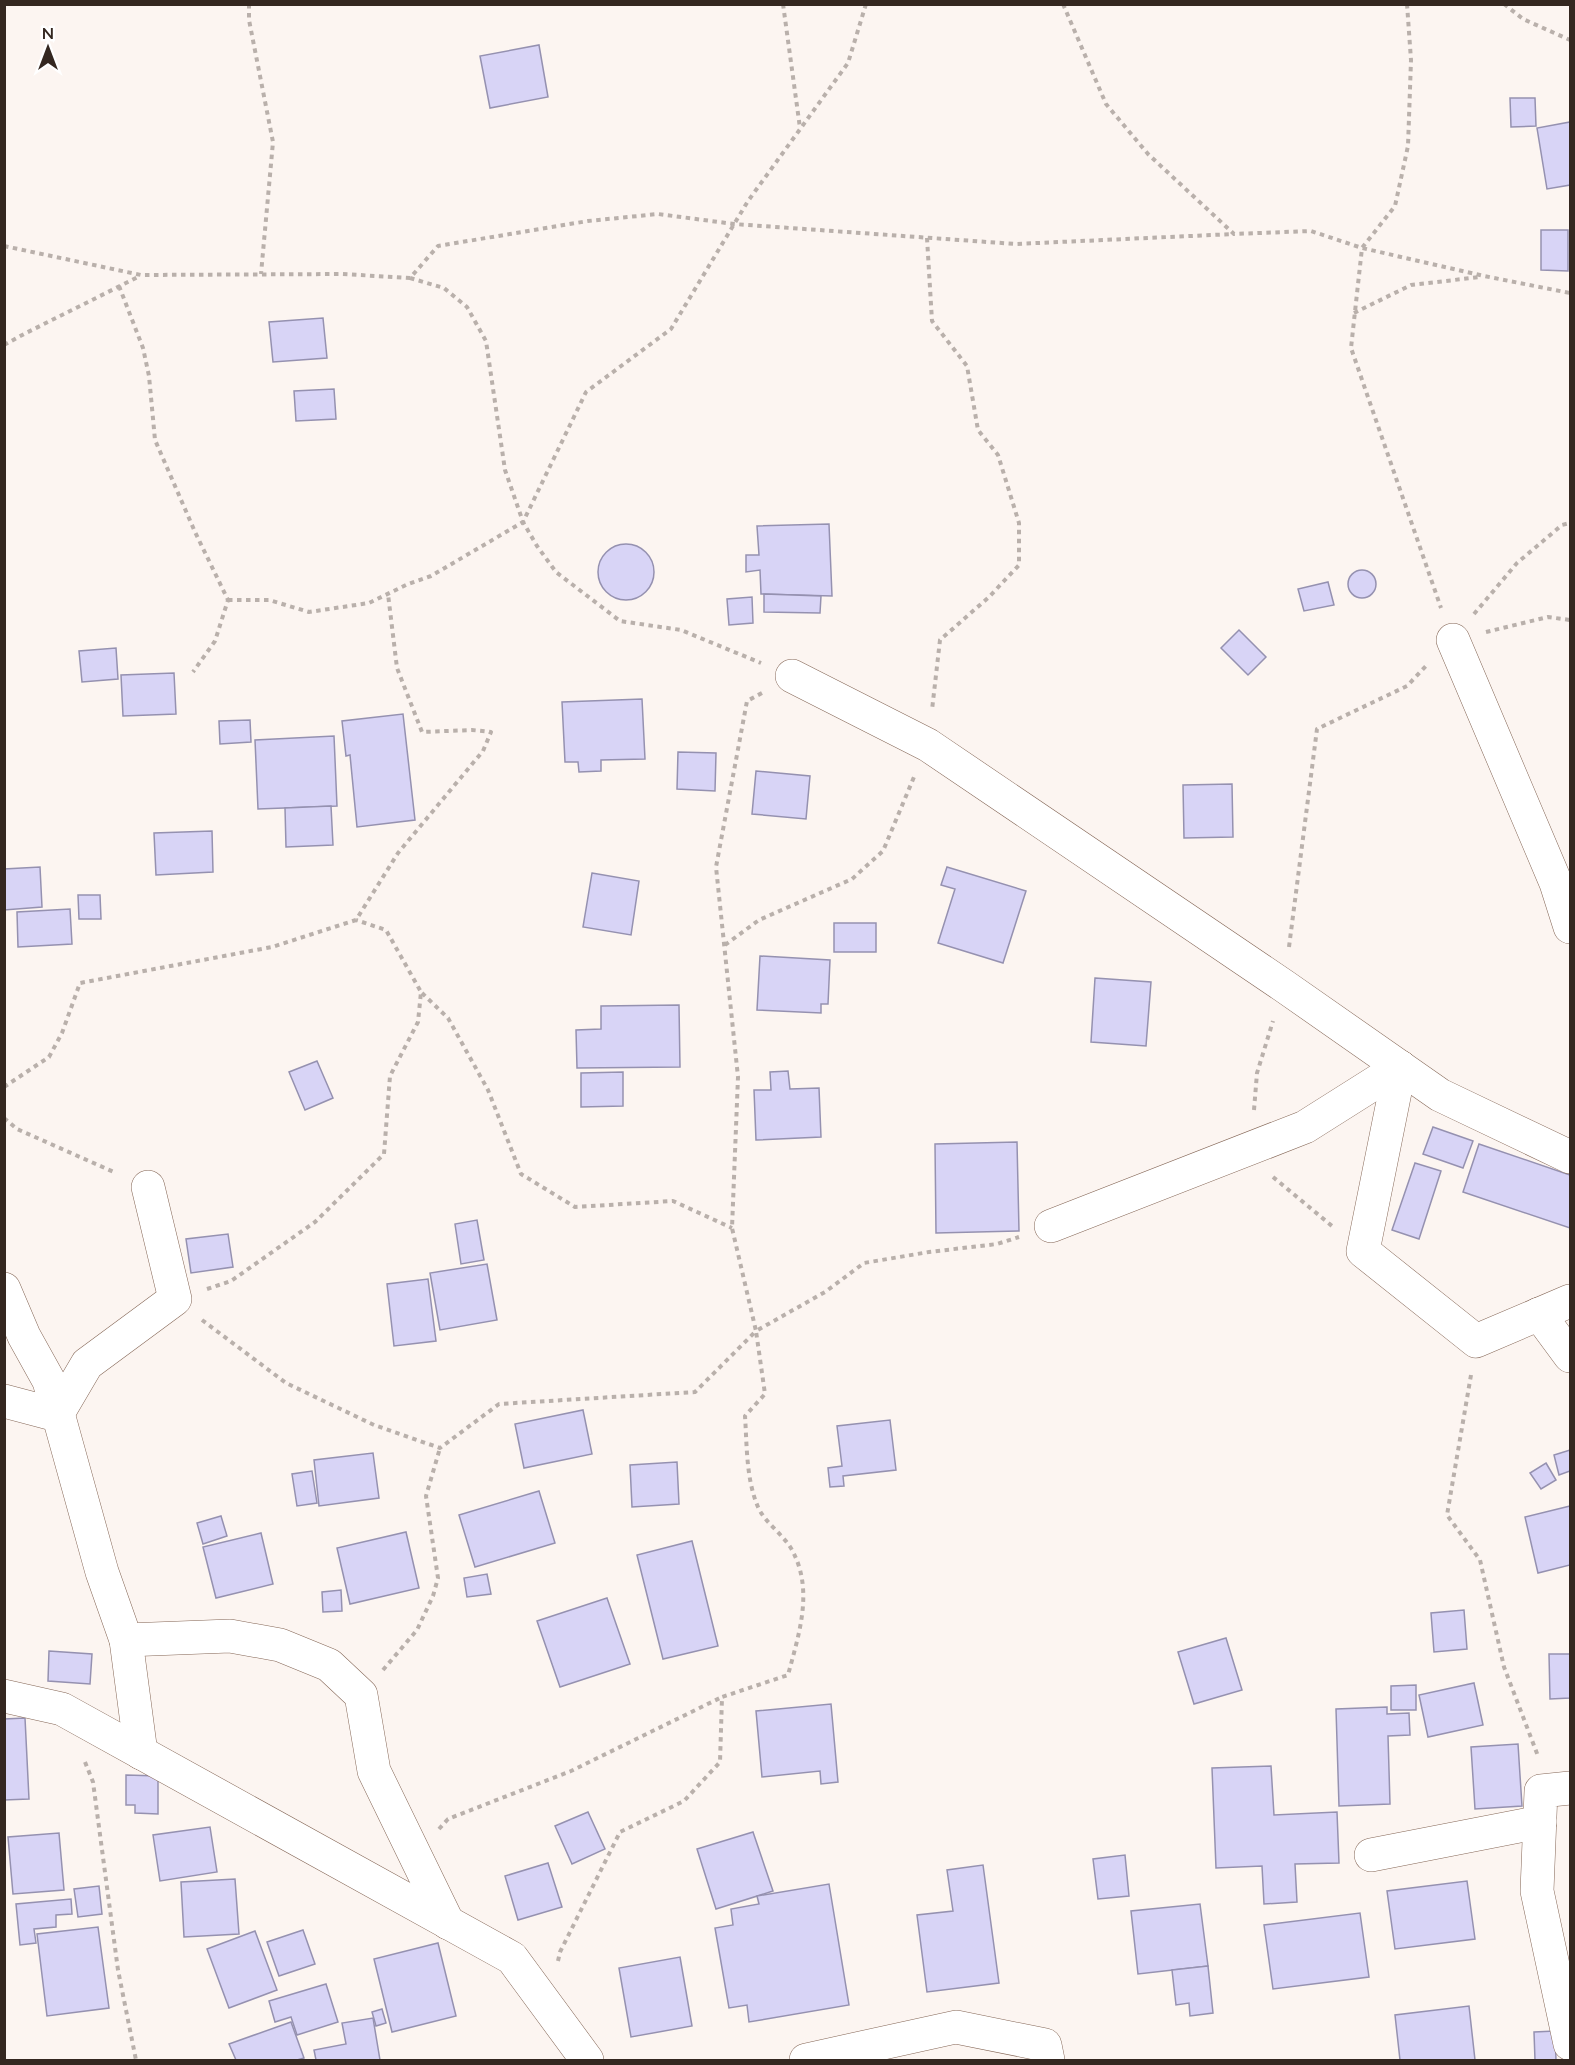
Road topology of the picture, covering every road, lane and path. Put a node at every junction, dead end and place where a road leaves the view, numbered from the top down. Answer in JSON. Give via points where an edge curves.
{"nodes":[{"id":1,"x":249,"y":4,"type":"edge"},
{"id":2,"x":783,"y":4,"type":"edge"},
{"id":3,"x":866,"y":4,"type":"edge"},
{"id":4,"x":1063,"y":4,"type":"edge"},
{"id":5,"x":1407,"y":4,"type":"edge"},
{"id":6,"x":1504,"y":4,"type":"edge"},
{"id":7,"x":1570,"y":40,"type":"edge"},
{"id":8,"x":800,"y":128,"type":"junction"},
{"id":9,"x":734,"y":224,"type":"junction"},
{"id":10,"x":1234,"y":234,"type":"junction"},
{"id":11,"x":927,"y":238,"type":"junction"},
{"id":12,"x":4,"y":246,"type":"edge"},
{"id":13,"x":1362,"y":248,"type":"junction"},
{"id":14,"x":261,"y":274,"type":"junction"},
{"id":15,"x":141,"y":275,"type":"junction"},
{"id":16,"x":1484,"y":276,"type":"junction"},
{"id":17,"x":410,"y":278,"type":"junction"},
{"id":18,"x":119,"y":286,"type":"junction"},
{"id":19,"x":1570,"y":293,"type":"edge"},
{"id":20,"x":1354,"y":313,"type":"junction"},
{"id":21,"x":4,"y":345,"type":"edge"},
{"id":22,"x":523,"y":522,"type":"junction"},
{"id":23,"x":1570,"y":523,"type":"edge"},
{"id":24,"x":388,"y":594,"type":"junction"},
{"id":25,"x":228,"y":600,"type":"junction"},
{"id":26,"x":1570,"y":620,"type":"edge"},
{"id":27,"x":1453,"y":640,"type":"junction"},
{"id":28,"x":193,"y":672,"type":"dead end"},
{"id":29,"x":792,"y":676,"type":"junction"},
{"id":30,"x":928,"y":745,"type":"junction"},
{"id":31,"x":356,"y":920,"type":"junction"},
{"id":32,"x":1570,"y":927,"type":"edge"},
{"id":33,"x":724,"y":946,"type":"junction"},
{"id":34,"x":1284,"y":986,"type":"junction"},
{"id":35,"x":421,"y":992,"type":"junction"},
{"id":36,"x":1400,"y":1067,"type":"junction"},
{"id":37,"x":4,"y":1087,"type":"edge"},
{"id":38,"x":4,"y":1119,"type":"edge"},
{"id":39,"x":1243,"y":1151,"type":"junction"},
{"id":40,"x":1570,"y":1158,"type":"edge"},
{"id":41,"x":148,"y":1187,"type":"joint"},
{"id":42,"x":1051,"y":1226,"type":"joint"},
{"id":43,"x":732,"y":1228,"type":"junction"},
{"id":44,"x":1363,"y":1251,"type":"junction"},
{"id":45,"x":4,"y":1289,"type":"edge"},
{"id":46,"x":175,"y":1299,"type":"junction"},
{"id":47,"x":1570,"y":1301,"type":"edge"},
{"id":48,"x":1539,"y":1314,"type":"junction"},
{"id":49,"x":756,"y":1331,"type":"junction"},
{"id":50,"x":1476,"y":1341,"type":"junction"},
{"id":51,"x":1570,"y":1356,"type":"edge"},
{"id":52,"x":4,"y":1401,"type":"edge"},
{"id":53,"x":57,"y":1415,"type":"junction"},
{"id":54,"x":440,"y":1448,"type":"junction"},
{"id":55,"x":126,"y":1641,"type":"junction"},
{"id":56,"x":361,"y":1695,"type":"junction"},
{"id":57,"x":4,"y":1696,"type":"edge"},
{"id":58,"x":722,"y":1697,"type":"junction"},
{"id":59,"x":141,"y":1753,"type":"junction"},
{"id":60,"x":84,"y":1761,"type":"dead end"},
{"id":61,"x":1550,"y":1800,"type":"edge"},
{"id":62,"x":1371,"y":1854,"type":"dead end"},
{"id":63,"x":415,"y":1856,"type":"junction"},
{"id":64,"x":448,"y":1923,"type":"junction"},
{"id":65,"x":547,"y":2006,"type":"junction"},
{"id":66,"x":1570,"y":2044,"type":"edge"},
{"id":67,"x":136,"y":2061,"type":"edge"},
{"id":68,"x":587,"y":2061,"type":"edge"},
{"id":69,"x":806,"y":2061,"type":"edge"},
{"id":70,"x":1048,"y":2061,"type":"edge"}],
"edges":[{"from":1,"to":14,"type":"path","via":[[273,142]]},
{"from":2,"to":8,"type":"path"},
{"from":3,"to":8,"type":"path","via":[[848,63]]},
{"from":4,"to":10,"type":"path","via":[[1106,104],[1148,153]]},
{"from":5,"to":13,"type":"path","via":[[1411,60],[1408,146],[1395,206]]},
{"from":6,"to":7,"type":"path","via":[[1523,19]]},
{"from":8,"to":9,"type":"path"},
{"from":9,"to":11,"type":"path"},
{"from":9,"to":17,"type":"path","via":[[658,214],[588,221],[438,246]]},
{"from":9,"to":22,"type":"path","via":[[671,329],[586,392]]},
{"from":10,"to":11,"type":"path","via":[[1016,244]]},
{"from":10,"to":13,"type":"path","via":[[1311,231]]},
{"from":11,"to":30,"type":"path","via":[[932,321],[968,366],[978,430],[998,456],[1019,523],[1019,565],[940,640]]},
{"from":12,"to":15,"type":"path"},
{"from":13,"to":16,"type":"path"},
{"from":13,"to":20,"type":"path"},
{"from":14,"to":15,"type":"path"},
{"from":14,"to":17,"type":"path"},
{"from":15,"to":18,"type":"path"},
{"from":16,"to":19,"type":"path"},
{"from":16,"to":20,"type":"path","via":[[1411,285]]},
{"from":17,"to":22,"type":"path","via":[[444,288],[467,307],[486,341],[505,470]]},
{"from":18,"to":21,"type":"path"},
{"from":18,"to":25,"type":"path","via":[[150,376],[155,440]]},
{"from":20,"to":27,"type":"path","via":[[1351,348]]},
{"from":22,"to":24,"type":"path","via":[[431,576]]},
{"from":22,"to":29,"type":"path","via":[[556,572],[620,621],[681,630]]},
{"from":23,"to":27,"type":"path","via":[[1562,525],[1517,563]]},
{"from":24,"to":25,"type":"path","via":[[369,603],[309,612],[269,600]]},
{"from":24,"to":31,"type":"path","via":[[397,668],[422,732],[491,732],[483,751],[398,853]]},
{"from":25,"to":28,"type":"path","via":[[215,641]]},
{"from":26,"to":27,"type":"path","via":[[1548,617]]},
{"from":27,"to":32,"type":"street","via":[[1556,883]]},
{"from":27,"to":34,"type":"path","via":[[1407,686],[1317,729]]},
{"from":29,"to":30,"type":"street"},
{"from":29,"to":33,"type":"path","via":[[747,701],[716,867]]},
{"from":30,"to":33,"type":"path","via":[[883,851],[852,879],[759,920]]},
{"from":30,"to":34,"type":"street"},
{"from":31,"to":35,"type":"path","via":[[386,930]]},
{"from":31,"to":37,"type":"path","via":[[272,947],[80,983],[49,1057]]},
{"from":33,"to":43,"type":"path","via":[[738,1077]]},
{"from":34,"to":36,"type":"street"},
{"from":34,"to":39,"type":"path","via":[[1257,1073],[1254,1108]]},
{"from":35,"to":43,"type":"path","via":[[448,1018],[488,1090],[521,1174],[575,1207],[673,1201]]},
{"from":35,"to":46,"type":"path","via":[[418,1022],[390,1076],[384,1154],[315,1222],[241,1275]]},
{"from":36,"to":39,"type":"street","via":[[1305,1127]]},
{"from":36,"to":40,"type":"street","via":[[1440,1095]]},
{"from":36,"to":44,"type":"street"},
{"from":38,"to":41,"type":"path","via":[[16,1129]]},
{"from":39,"to":42,"type":"street"},
{"from":39,"to":44,"type":"path"},
{"from":41,"to":46,"type":"street"},
{"from":42,"to":49,"type":"path","via":[[997,1244],[864,1263],[825,1292]]},
{"from":43,"to":49,"type":"path"},
{"from":44,"to":50,"type":"street"},
{"from":45,"to":53,"type":"street","via":[[49,1381]]},
{"from":46,"to":53,"type":"street","via":[[87,1364]]},
{"from":46,"to":54,"type":"path","via":[[286,1383],[374,1425]]},
{"from":47,"to":48,"type":"street"},
{"from":48,"to":50,"type":"street"},
{"from":48,"to":51,"type":"street"},
{"from":49,"to":54,"type":"path","via":[[695,1392],[499,1404]]},
{"from":49,"to":58,"type":"path","via":[[765,1394],[745,1416],[753,1493],[759,1510],[792,1550],[802,1575],[804,1615],[788,1675]]},
{"from":50,"to":61,"type":"path","via":[[1447,1515],[1480,1560],[1504,1667],[1537,1752]]},
{"from":52,"to":53,"type":"street"},
{"from":53,"to":55,"type":"street"},
{"from":54,"to":56,"type":"path","via":[[426,1496],[438,1578],[433,1596],[417,1630]]},
{"from":55,"to":56,"type":"street","via":[[230,1636],[280,1645],[328,1665]]},
{"from":55,"to":59,"type":"street"},
{"from":56,"to":63,"type":"street","via":[[374,1771]]},
{"from":57,"to":59,"type":"street","via":[[62,1709]]},
{"from":58,"to":63,"type":"path","via":[[571,1771],[448,1819]]},
{"from":58,"to":65,"type":"path","via":[[720,1762],[684,1801],[620,1832],[560,1952]]},
{"from":59,"to":64,"type":"street"},
{"from":60,"to":67,"type":"path","via":[[93,1782],[118,1970]]},
{"from":61,"to":62,"type":"street"},
{"from":61,"to":66,"type":"street","via":[[1537,1892]]},
{"from":63,"to":64,"type":"street"},
{"from":64,"to":65,"type":"street","via":[[512,1958]]},
{"from":65,"to":68,"type":"street"},
{"from":69,"to":70,"type":"street","via":[[956,2028],[1045,2045]]}]}
